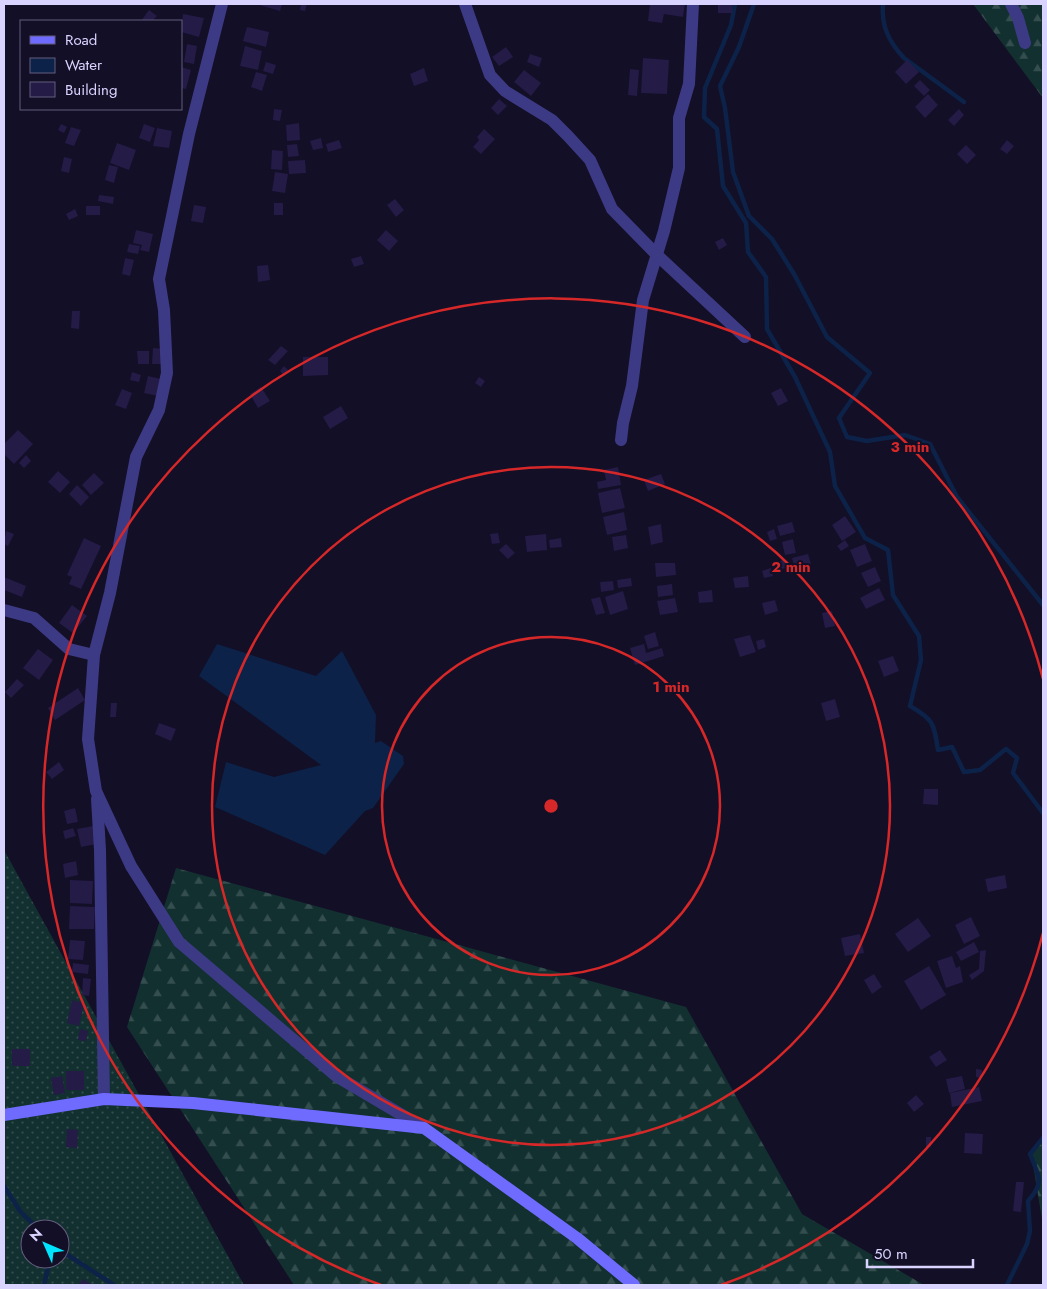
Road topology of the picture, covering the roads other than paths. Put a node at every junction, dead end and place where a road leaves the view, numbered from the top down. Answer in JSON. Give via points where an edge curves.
{"nodes":[{"id":1,"x":222,"y":4,"type":"edge"},
{"id":2,"x":465,"y":4,"type":"edge"},
{"id":3,"x":693,"y":4,"type":"edge"},
{"id":4,"x":1011,"y":4,"type":"edge"},
{"id":5,"x":1025,"y":43,"type":"dead end"},
{"id":6,"x":657,"y":255,"type":"junction"},
{"id":7,"x":746,"y":337,"type":"dead end"},
{"id":8,"x":621,"y":440,"type":"dead end"},
{"id":9,"x":4,"y":610,"type":"edge"},
{"id":10,"x":94,"y":655,"type":"junction"},
{"id":11,"x":96,"y":791,"type":"junction"},
{"id":12,"x":104,"y":1099,"type":"junction"},
{"id":13,"x":4,"y":1116,"type":"edge"},
{"id":14,"x":424,"y":1128,"type":"junction"},
{"id":15,"x":634,"y":1285,"type":"edge"}],
"edges":[{"from":1,"to":10,"type":"street","via":[[189,134],[159,279],[167,373],[159,410],[136,457],[110,593]]},
{"from":2,"to":6,"type":"street","via":[[490,75],[505,91],[552,120],[568,136],[590,160],[612,209]]},
{"from":3,"to":6,"type":"street","via":[[689,84],[679,118],[679,168]]},
{"from":4,"to":5,"type":"street"},
{"from":6,"to":7,"type":"street"},
{"from":6,"to":8,"type":"street","via":[[643,300]]},
{"from":9,"to":10,"type":"street","via":[[34,618],[69,649]]},
{"from":10,"to":11,"type":"street","via":[[88,739]]},
{"from":11,"to":12,"type":"street"},
{"from":11,"to":14,"type":"street","via":[[131,866],[179,942],[336,1076]]},
{"from":12,"to":13,"type":"street"},
{"from":12,"to":14,"type":"street","via":[[193,1103]]},
{"from":14,"to":15,"type":"street","via":[[577,1238]]}]}
